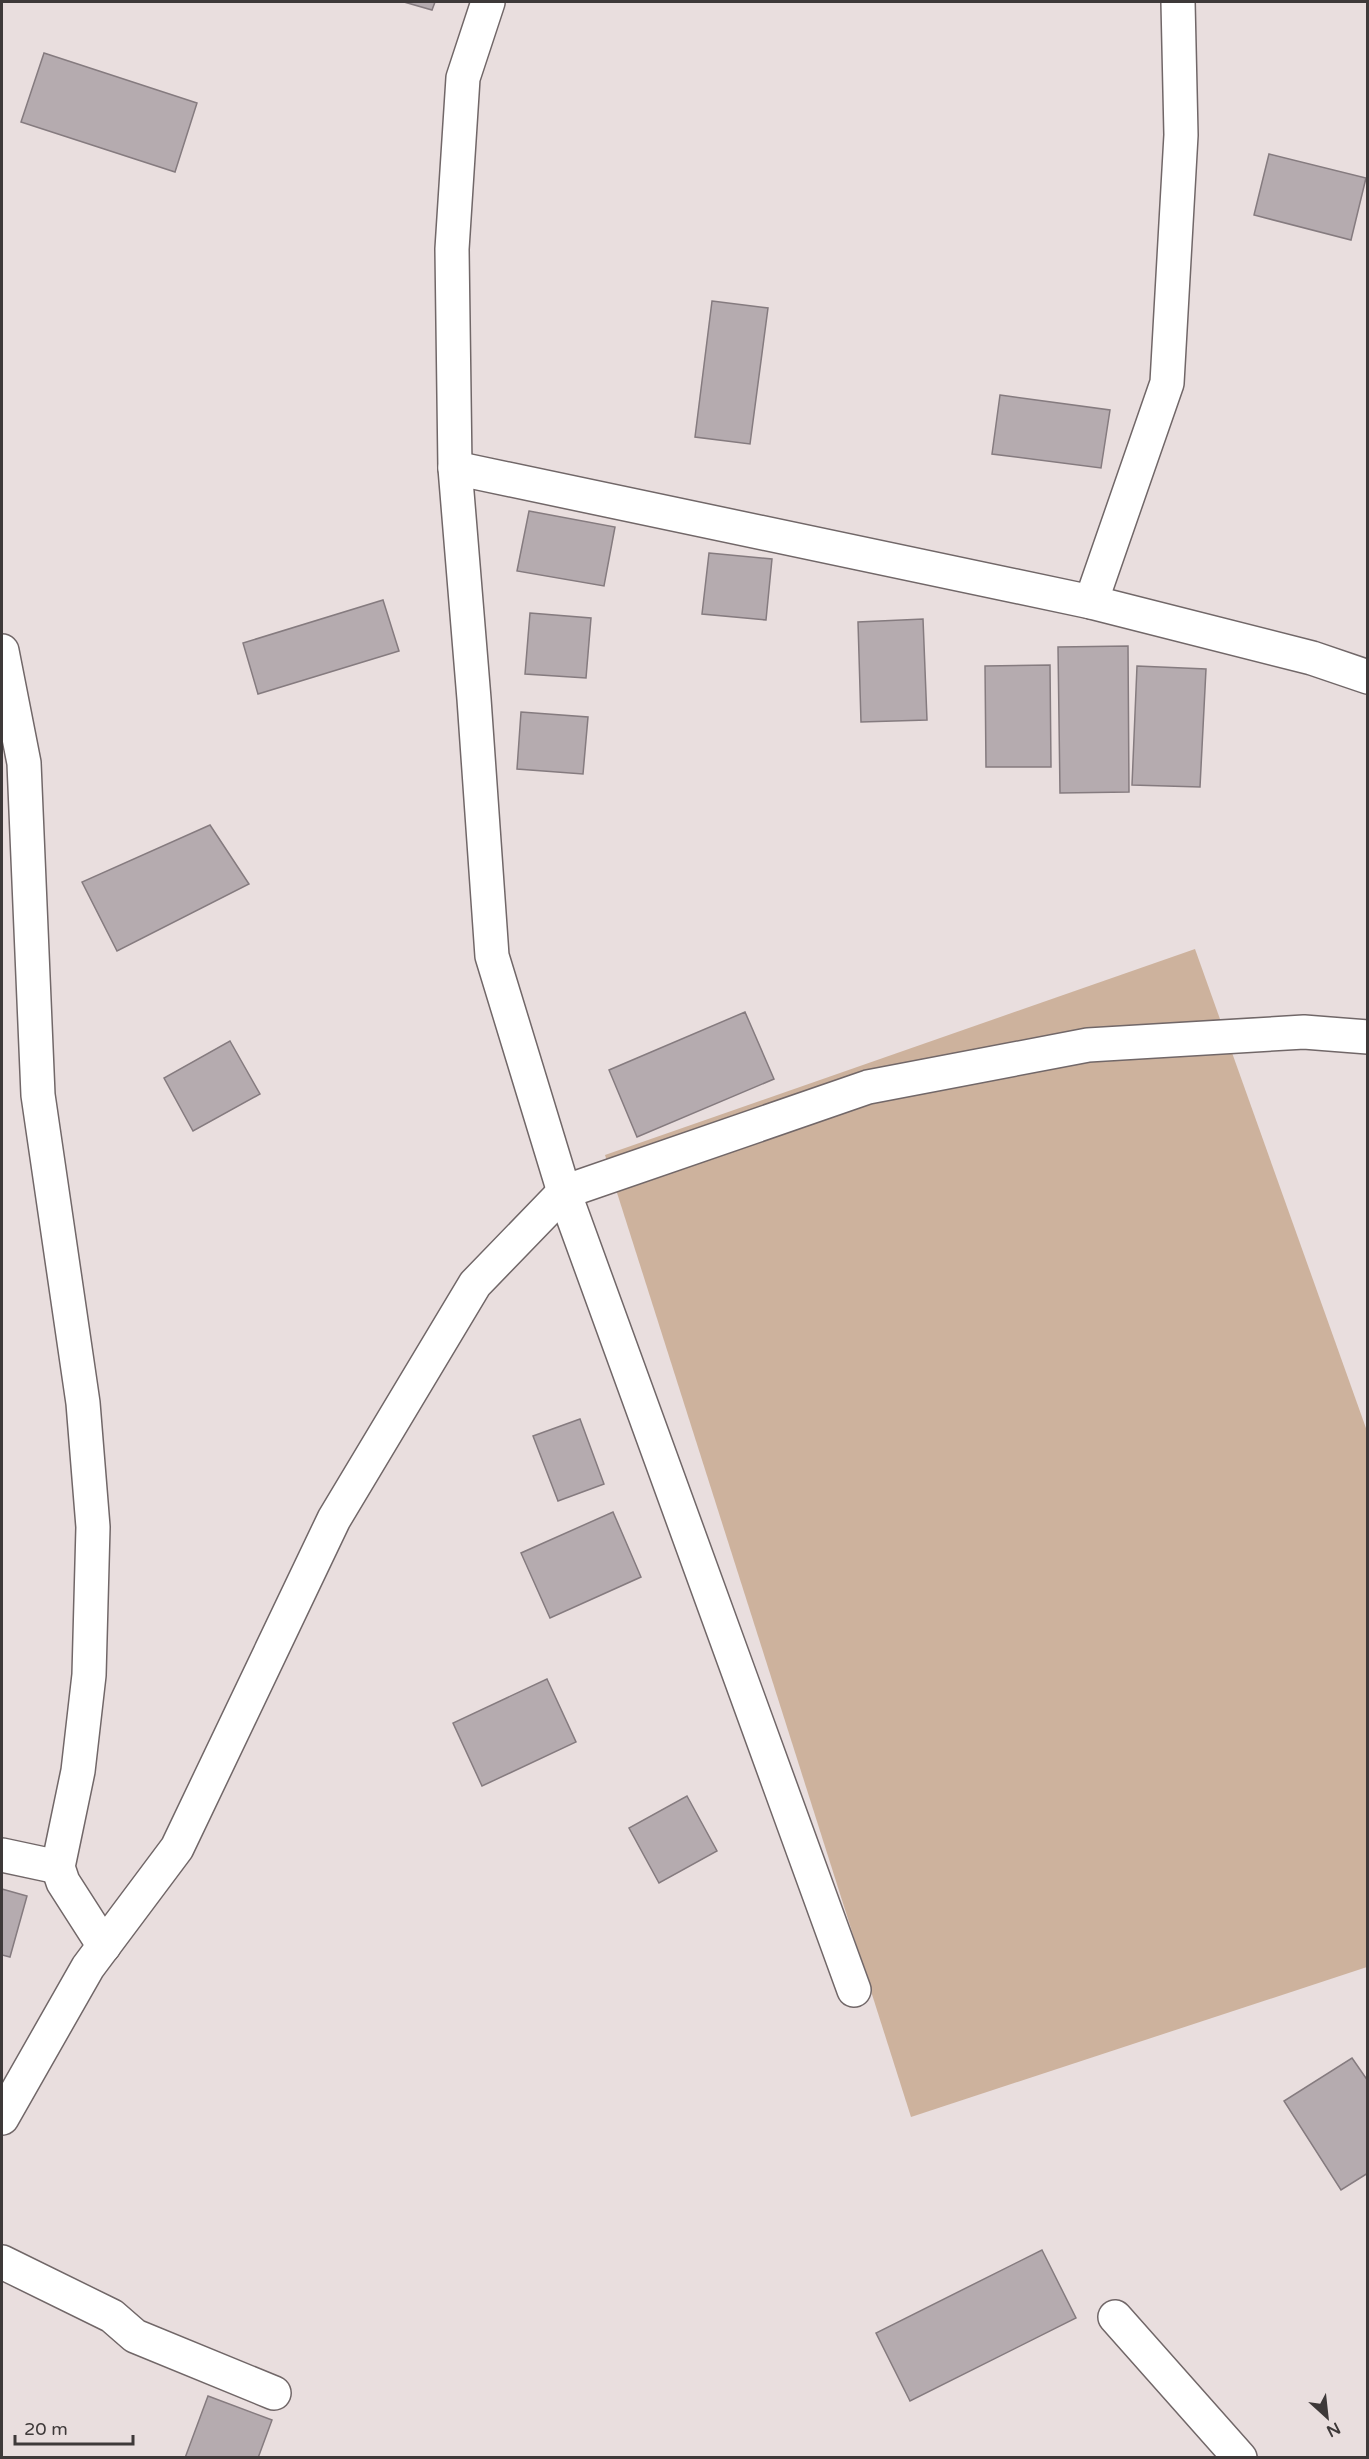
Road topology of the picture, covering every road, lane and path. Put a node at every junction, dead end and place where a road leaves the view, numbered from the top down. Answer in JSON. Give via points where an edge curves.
{"nodes":[{"id":1,"x":488,"y":2,"type":"edge"},
{"id":2,"x":1178,"y":2,"type":"edge"},
{"id":3,"x":455,"y":468,"type":"junction"},
{"id":4,"x":1091,"y":602,"type":"junction"},
{"id":5,"x":2,"y":651,"type":"edge"},
{"id":6,"x":1368,"y":677,"type":"edge"},
{"id":7,"x":1368,"y":1037,"type":"edge"},
{"id":8,"x":564,"y":1192,"type":"junction"},
{"id":9,"x":2,"y":1855,"type":"edge"},
{"id":10,"x":58,"y":1867,"type":"junction"},
{"id":11,"x":104,"y":1946,"type":"junction"},
{"id":12,"x":854,"y":1990,"type":"dead end"},
{"id":13,"x":2,"y":2118,"type":"edge"},
{"id":14,"x":2,"y":2262,"type":"edge"},
{"id":15,"x":1115,"y":2317,"type":"dead end"},
{"id":16,"x":274,"y":2393,"type":"dead end"},
{"id":17,"x":1240,"y":2457,"type":"edge"}],
"edges":[{"from":1,"to":3,"type":"street","via":[[463,78],[452,249]]},
{"from":2,"to":4,"type":"street","via":[[1181,135],[1167,383]]},
{"from":3,"to":4,"type":"street"},
{"from":3,"to":8,"type":"street","via":[[492,956]]},
{"from":4,"to":6,"type":"street","via":[[1312,658]]},
{"from":5,"to":10,"type":"street","via":[[24,763],[38,1095],[83,1403],[93,1527],[89,1675],[78,1771]]},
{"from":7,"to":8,"type":"street","via":[[1304,1032],[1088,1045],[880,1085]]},
{"from":8,"to":11,"type":"street","via":[[475,1284],[334,1518],[177,1848]]},
{"from":8,"to":12,"type":"street"},
{"from":9,"to":10,"type":"street"},
{"from":10,"to":11,"type":"street","via":[[63,1882]]},
{"from":11,"to":13,"type":"street","via":[[88,1967]]},
{"from":14,"to":16,"type":"street","via":[[111,2316],[135,2336]]},
{"from":15,"to":17,"type":"street"}]}
